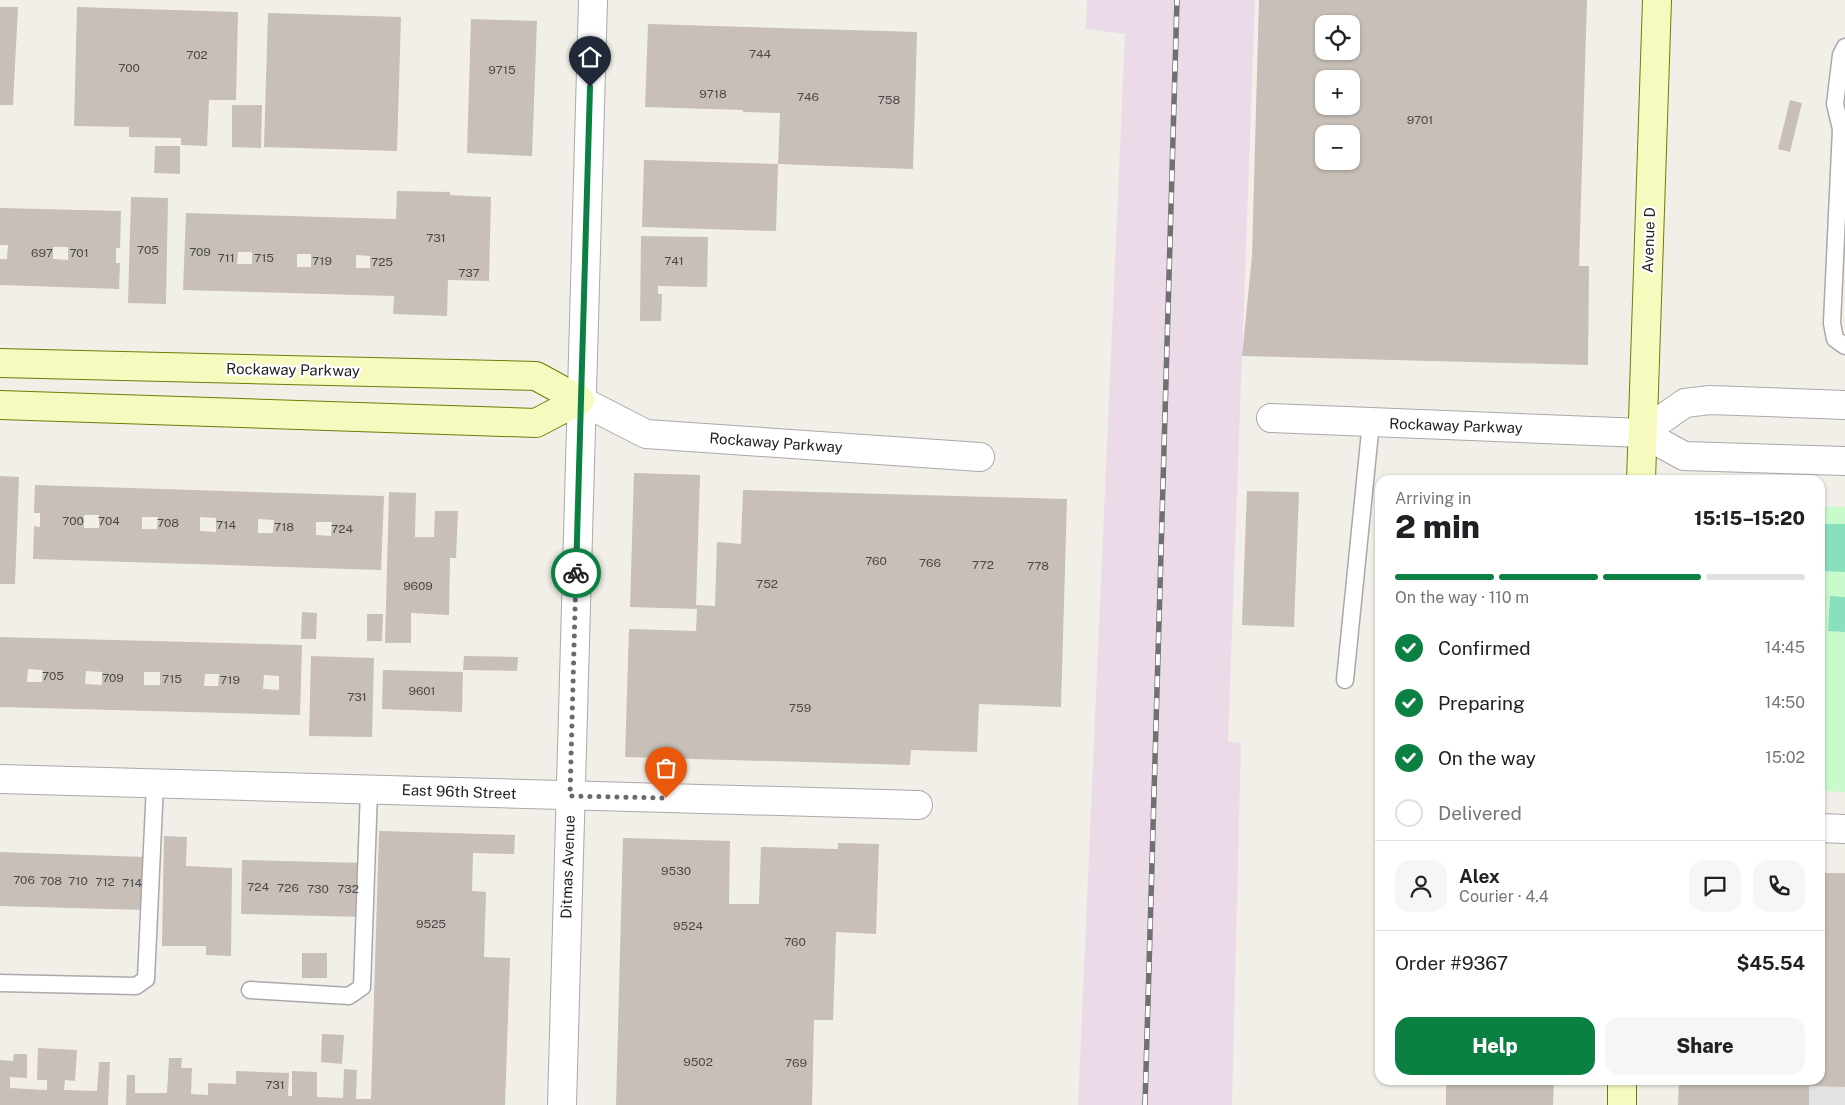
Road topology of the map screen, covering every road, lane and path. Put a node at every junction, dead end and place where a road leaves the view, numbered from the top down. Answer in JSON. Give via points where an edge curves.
{"nodes":[{"id":1,"x":593,"y":0,"type":"edge"},
{"id":2,"x":1657,"y":0,"type":"edge"},
{"id":3,"x":1845,"y":47,"type":"edge"},
{"id":4,"x":1843,"y":129,"type":"edge"},
{"id":5,"x":1845,"y":346,"type":"edge"},
{"id":6,"x":0,"y":363,"type":"edge"},
{"id":7,"x":580,"y":400,"type":"junction"},
{"id":8,"x":1845,"y":404,"type":"edge"},
{"id":9,"x":0,"y":405,"type":"edge"},
{"id":10,"x":1271,"y":418,"type":"dead end"},
{"id":11,"x":1370,"y":422,"type":"junction"},
{"id":12,"x":1642,"y":433,"type":"junction"},
{"id":13,"x":980,"y":457,"type":"dead end"},
{"id":14,"x":1845,"y":461,"type":"edge"},
{"id":15,"x":1641,"y":475,"type":"edge"},
{"id":16,"x":1345,"y":680,"type":"dead end"},
{"id":17,"x":0,"y":779,"type":"edge"},
{"id":18,"x":155,"y":784,"type":"junction"},
{"id":19,"x":369,"y":790,"type":"junction"},
{"id":20,"x":570,"y":796,"type":"junction"},
{"id":21,"x":918,"y":805,"type":"dead end"},
{"id":22,"x":1825,"y":828,"type":"edge"},
{"id":23,"x":1845,"y":829,"type":"edge"},
{"id":24,"x":0,"y":983,"type":"edge"},
{"id":25,"x":250,"y":990,"type":"dead end"},
{"id":26,"x":1622,"y":1085,"type":"edge"},
{"id":27,"x":562,"y":1105,"type":"edge"},
{"id":28,"x":1622,"y":1105,"type":"edge"}],
"edges":[{"from":1,"to":7,"type":"street","name":"Ditmas Avenue"},
{"from":2,"to":12,"type":"street","name":"Avenue D"},
{"from":3,"to":4,"type":"lane","via":[[1841,55],[1835,104]]},
{"from":4,"to":5,"type":"lane","via":[[1832,323],[1835,339]]},
{"from":6,"to":7,"type":"street","name":"Rockaway Parkway","via":[[536,376]]},
{"from":7,"to":9,"type":"street","via":[[536,423]]},
{"from":7,"to":13,"type":"street","name":"Rockaway Parkway","via":[[646,434]]},
{"from":7,"to":20,"type":"street","name":"Ditmas Avenue"},
{"from":8,"to":12,"type":"street","via":[[1710,400],[1685,403]]},
{"from":10,"to":11,"type":"street","name":"Rockaway Parkway"},
{"from":11,"to":12,"type":"street","name":"Rockaway Parkway"},
{"from":11,"to":16,"type":"lane"},
{"from":12,"to":14,"type":"street","name":"Rockaway Parkway","via":[[1684,456]]},
{"from":12,"to":15,"type":"street","name":"Avenue D"},
{"from":17,"to":18,"type":"street","name":"East 96th Street"},
{"from":18,"to":19,"type":"street","name":"East 96th Street"},
{"from":18,"to":24,"type":"lane","via":[[146,979],[136,986]]},
{"from":19,"to":20,"type":"street","name":"East 96th Street"},
{"from":19,"to":25,"type":"lane","via":[[362,987],[349,996]]},
{"from":20,"to":21,"type":"street","name":"East 96th Street"},
{"from":20,"to":27,"type":"street","name":"Ditmas Avenue"},
{"from":22,"to":23,"type":"street"},
{"from":26,"to":28,"type":"street"}]}
